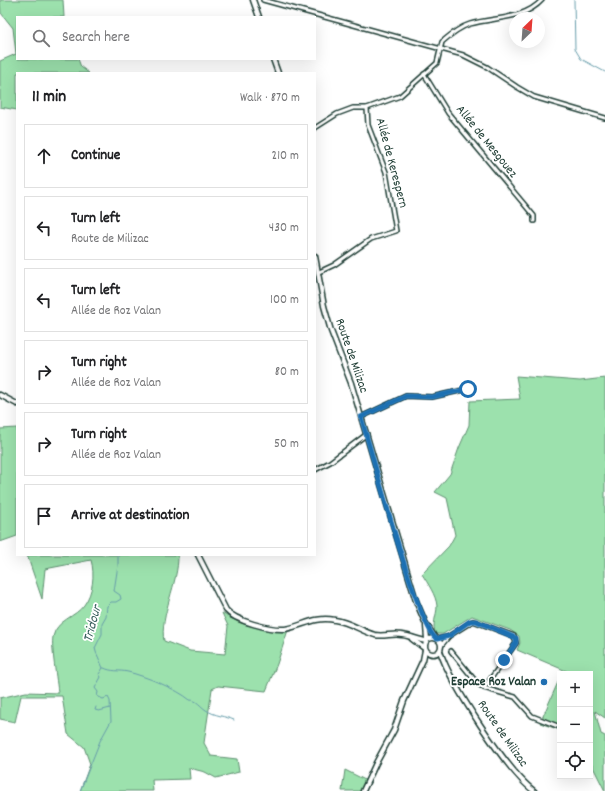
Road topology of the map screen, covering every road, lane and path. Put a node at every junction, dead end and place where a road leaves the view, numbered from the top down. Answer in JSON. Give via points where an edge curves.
{"nodes":[{"id":1,"x":253,"y":0,"type":"edge"},
{"id":2,"x":263,"y":0,"type":"edge"},
{"id":3,"x":542,"y":0,"type":"edge"},
{"id":4,"x":259,"y":16,"type":"edge"},
{"id":5,"x":440,"y":48,"type":"junction"},
{"id":6,"x":273,"y":60,"type":"edge"},
{"id":7,"x":278,"y":72,"type":"edge"},
{"id":8,"x":424,"y":74,"type":"junction"},
{"id":9,"x":367,"y":108,"type":"junction"},
{"id":10,"x":605,"y":118,"type":"edge"},
{"id":11,"x":316,"y":127,"type":"edge"},
{"id":12,"x":534,"y":221,"type":"dead end"},
{"id":13,"x":316,"y":261,"type":"edge"},
{"id":14,"x":318,"y":272,"type":"junction"},
{"id":15,"x":468,"y":389,"type":"dead end"},
{"id":16,"x":0,"y":395,"type":"edge"},
{"id":17,"x":16,"y":403,"type":"edge"},
{"id":18,"x":361,"y":417,"type":"junction"},
{"id":19,"x":367,"y":434,"type":"junction"},
{"id":20,"x":316,"y":469,"type":"edge"},
{"id":21,"x":199,"y":556,"type":"edge"},
{"id":22,"x":425,"y":622,"type":"junction"},
{"id":23,"x":408,"y":636,"type":"junction"},
{"id":24,"x":449,"y":636,"type":"junction"},
{"id":25,"x":436,"y":638,"type":"junction"},
{"id":26,"x":426,"y":640,"type":"junction"},
{"id":27,"x":440,"y":648,"type":"junction"},
{"id":28,"x":425,"y":649,"type":"junction"},
{"id":29,"x":451,"y":651,"type":"dead end"},
{"id":30,"x":433,"y":654,"type":"junction"},
{"id":31,"x":423,"y":660,"type":"junction"},
{"id":32,"x":444,"y":664,"type":"junction"},
{"id":33,"x":484,"y":688,"type":"junction"},
{"id":34,"x":557,"y":726,"type":"edge"},
{"id":35,"x":363,"y":791,"type":"edge"},
{"id":36,"x":534,"y":791,"type":"edge"}],
"edges":[{"from":1,"to":4,"type":"main road"},
{"from":2,"to":5,"type":"street"},
{"from":3,"to":5,"type":"street","via":[[531,10],[465,26],[442,42]]},
{"from":5,"to":8,"type":"street","via":[[437,63]]},
{"from":5,"to":10,"type":"street","via":[[463,55],[534,96]]},
{"from":6,"to":7,"type":"main road"},
{"from":8,"to":9,"type":"street","via":[[400,96]]},
{"from":8,"to":12,"type":"street","name":"Allée de Mesgouez","via":[[448,113],[534,216]]},
{"from":9,"to":11,"type":"street","via":[[345,111]]},
{"from":9,"to":14,"type":"street","name":"Allée de Kerespern","via":[[368,125],[386,172],[396,231],[371,239],[334,265]]},
{"from":13,"to":14,"type":"main road","name":"Route de Milizac"},
{"from":14,"to":18,"type":"main road","name":"Route de Milizac","via":[[331,331]]},
{"from":15,"to":18,"type":"street","via":[[432,397],[406,396]]},
{"from":16,"to":17,"type":"main road"},
{"from":18,"to":19,"type":"main road","name":"Route de Milizac"},
{"from":19,"to":20,"type":"street"},
{"from":19,"to":22,"type":"main road","name":"Route de Milizac","via":[[409,578]]},
{"from":21,"to":23,"type":"main road","via":[[226,610],[239,620],[280,629],[322,619],[351,624],[374,635]]},
{"from":22,"to":25,"type":"main road","name":"Route de Milizac"},
{"from":22,"to":26,"type":"main road","name":"Route de Milizac"},
{"from":23,"to":26,"type":"main road"},
{"from":23,"to":28,"type":"main road"},
{"from":24,"to":25,"type":"street"},
{"from":24,"to":27,"type":"street"},
{"from":24,"to":33,"type":"street","via":[[474,621],[516,638],[516,643]]},
{"from":25,"to":26,"type":"main road"},
{"from":25,"to":27,"type":"main road"},
{"from":26,"to":28,"type":"main road"},
{"from":27,"to":30,"type":"main road"},
{"from":27,"to":32,"type":"main road","name":"Route de Milizac"},
{"from":28,"to":30,"type":"main road"},
{"from":28,"to":31,"type":"main road"},
{"from":29,"to":33,"type":"street"},
{"from":30,"to":31,"type":"main road"},
{"from":30,"to":32,"type":"main road","name":"Route de Milizac"},
{"from":31,"to":35,"type":"main road","via":[[394,730]]},
{"from":32,"to":36,"type":"main road","name":"Route de Milizac","via":[[488,734],[513,769]]},
{"from":33,"to":34,"type":"street","via":[[515,697],[532,716]]}]}
